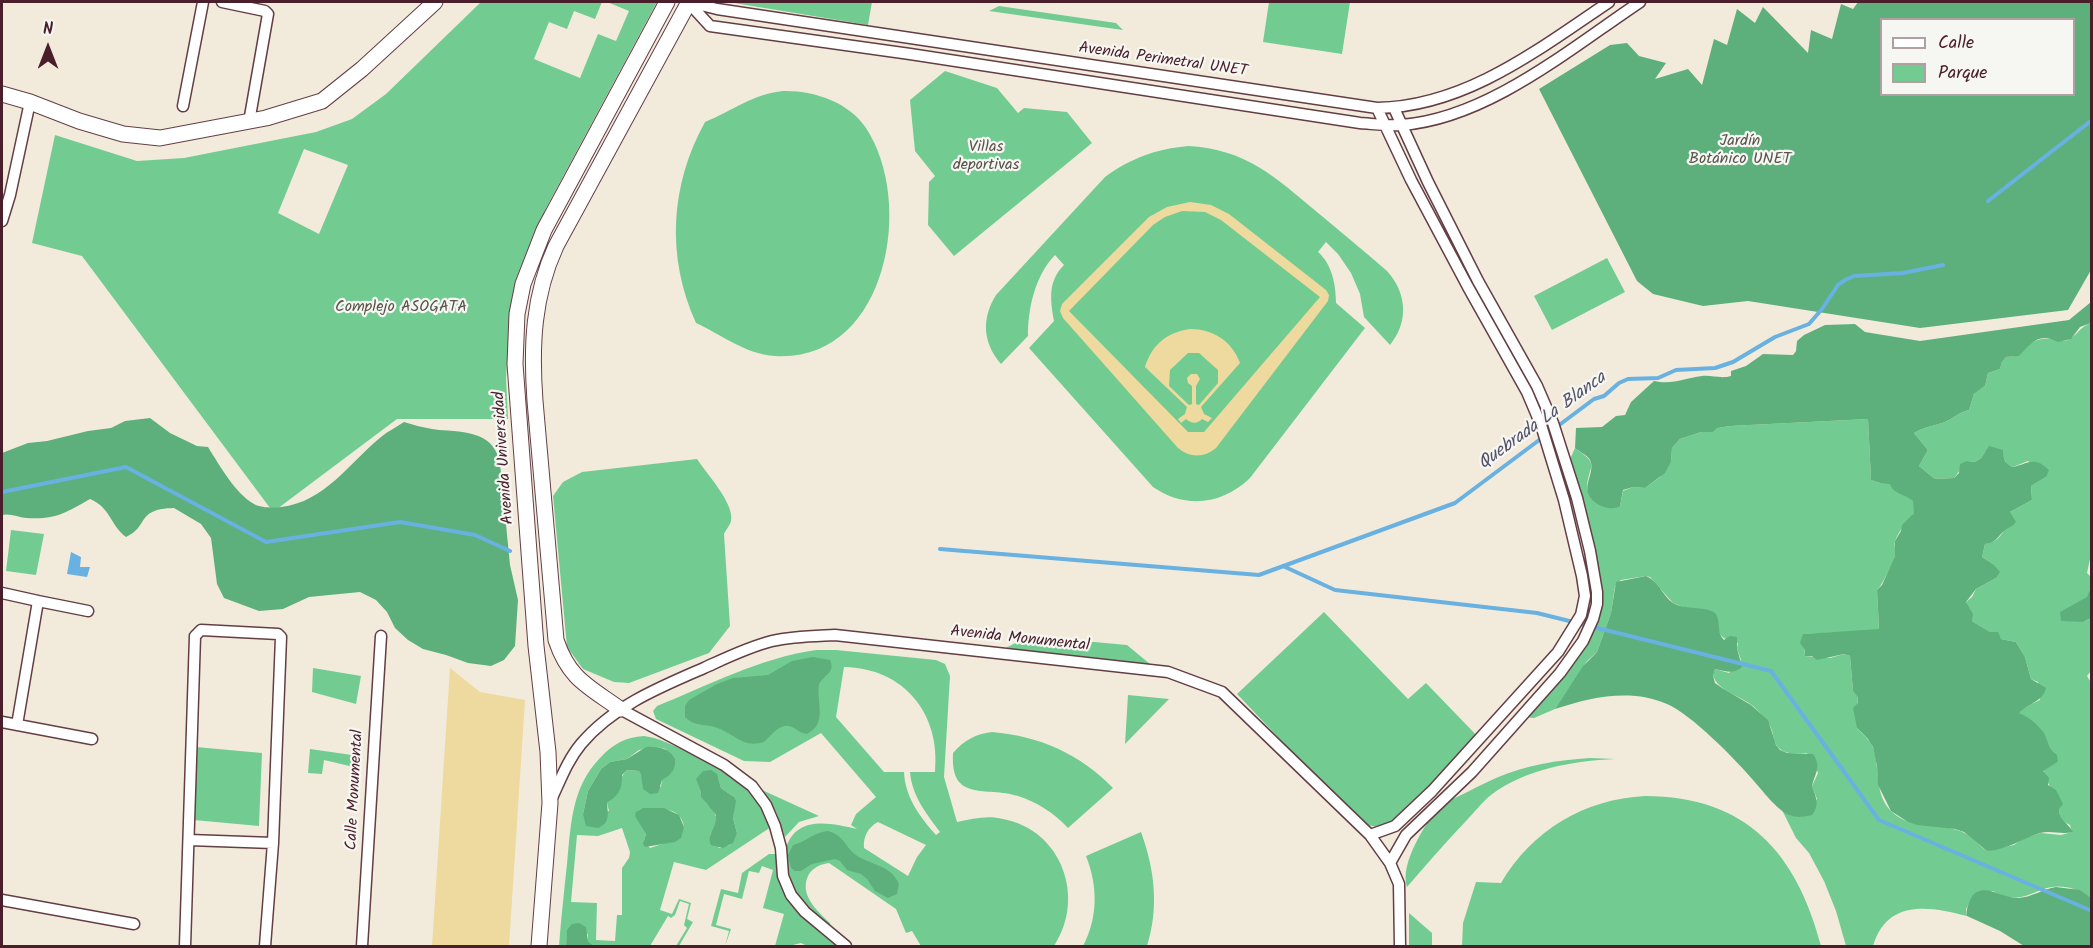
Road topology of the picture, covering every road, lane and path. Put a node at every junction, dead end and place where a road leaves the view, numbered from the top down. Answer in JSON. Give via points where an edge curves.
{"nodes":[{"id":1,"x":203,"y":2,"type":"edge"},
{"id":2,"x":222,"y":2,"type":"edge"},
{"id":3,"x":435,"y":2,"type":"edge"},
{"id":4,"x":667,"y":2,"type":"edge"},
{"id":5,"x":689,"y":2,"type":"edge"},
{"id":6,"x":1609,"y":2,"type":"edge"},
{"id":7,"x":1640,"y":2,"type":"edge"},
{"id":8,"x":889,"y":35,"type":"junction"},
{"id":9,"x":913,"y":38,"type":"junction"},
{"id":10,"x":887,"y":51,"type":"junction"},
{"id":11,"x":910,"y":54,"type":"junction"},
{"id":12,"x":2,"y":94,"type":"edge"},
{"id":13,"x":30,"y":102,"type":"junction"},
{"id":14,"x":183,"y":106,"type":"dead end"},
{"id":15,"x":1377,"y":108,"type":"junction"},
{"id":16,"x":1394,"y":108,"type":"junction"},
{"id":17,"x":249,"y":122,"type":"junction"},
{"id":18,"x":1384,"y":125,"type":"junction"},
{"id":19,"x":1401,"y":125,"type":"junction"},
{"id":20,"x":2,"y":221,"type":"edge"},
{"id":21,"x":2,"y":593,"type":"edge"},
{"id":22,"x":38,"y":601,"type":"junction"},
{"id":23,"x":88,"y":611,"type":"dead end"},
{"id":24,"x":381,"y":636,"type":"dead end"},
{"id":25,"x":620,"y":709,"type":"junction"},
{"id":26,"x":2,"y":722,"type":"edge"},
{"id":27,"x":17,"y":725,"type":"junction"},
{"id":28,"x":1481,"y":738,"type":"junction"},
{"id":29,"x":92,"y":739,"type":"dead end"},
{"id":30,"x":1492,"y":748,"type":"junction"},
{"id":31,"x":550,"y":803,"type":"junction"},
{"id":32,"x":1370,"y":835,"type":"junction"},
{"id":33,"x":189,"y":840,"type":"junction"},
{"id":34,"x":273,"y":843,"type":"junction"},
{"id":35,"x":1390,"y":863,"type":"junction"},
{"id":36,"x":2,"y":900,"type":"edge"},
{"id":37,"x":134,"y":924,"type":"dead end"},
{"id":38,"x":185,"y":946,"type":"edge"},
{"id":39,"x":265,"y":946,"type":"edge"},
{"id":40,"x":362,"y":946,"type":"edge"},
{"id":41,"x":539,"y":946,"type":"edge"},
{"id":42,"x":846,"y":946,"type":"edge"},
{"id":43,"x":1400,"y":946,"type":"edge"}],
"edges":[{"from":1,"to":14,"type":"street"},
{"from":2,"to":17,"type":"street","via":[[268,14]]},
{"from":3,"to":17,"type":"street","via":[[322,100]]},
{"from":4,"to":31,"type":"street","name":"Avenida Universidad","via":[[544,230],[523,284],[517,314],[515,364]]},
{"from":5,"to":8,"type":"street","name":"Avenida Perimetral UNET"},
{"from":5,"to":10,"type":"street","via":[[710,26]]},
{"from":5,"to":25,"type":"street","name":"Avenida Universidad","via":[[556,246],[545,270],[535,313],[533,379],[556,640],[563,660],[576,677]]},
{"from":6,"to":16,"type":"street","name":"Avenida Perimetral UNET","via":[[1482,82],[1446,97]]},
{"from":7,"to":19,"type":"street","via":[[1485,102],[1443,117]]},
{"from":8,"to":9,"type":"street","name":"Avenida Perimetral UNET"},
{"from":8,"to":10,"type":"street"},
{"from":9,"to":11,"type":"street"},
{"from":9,"to":15,"type":"street","name":"Avenida Perimetral UNET"},
{"from":10,"to":11,"type":"street"},
{"from":11,"to":18,"type":"street"},
{"from":12,"to":13,"type":"street"},
{"from":13,"to":17,"type":"street","via":[[123,135],[160,138]]},
{"from":13,"to":20,"type":"street"},
{"from":15,"to":16,"type":"street","name":"Avenida Perimetral UNET"},
{"from":15,"to":18,"type":"street"},
{"from":16,"to":19,"type":"street"},
{"from":18,"to":19,"type":"street"},
{"from":18,"to":28,"type":"street","via":[[1527,392],[1553,462],[1582,576],[1584,596],[1574,629]]},
{"from":19,"to":30,"type":"street","via":[[1553,423],[1577,498],[1595,576],[1597,604],[1587,634],[1560,674]]},
{"from":21,"to":22,"type":"street"},
{"from":22,"to":23,"type":"street"},
{"from":22,"to":27,"type":"street"},
{"from":24,"to":40,"type":"street","name":"Calle Monumental"},
{"from":25,"to":31,"type":"street","name":"Avenida Monumental","via":[[581,745]]},
{"from":25,"to":32,"type":"street","name":"Avenida Monumental","via":[[741,651],[772,641],[813,636],[844,636],[1168,672],[1222,692]]},
{"from":25,"to":42,"type":"street","via":[[724,765],[752,786],[776,825],[783,876],[791,895]]},
{"from":26,"to":27,"type":"street"},
{"from":27,"to":29,"type":"street"},
{"from":28,"to":30,"type":"street"},
{"from":28,"to":32,"type":"street","via":[[1395,826]]},
{"from":30,"to":35,"type":"street","via":[[1406,836]]},
{"from":31,"to":41,"type":"street","name":"Avenida Universidad"},
{"from":32,"to":35,"type":"street","name":"Avenida Monumental"},
{"from":33,"to":34,"type":"street"},
{"from":33,"to":34,"type":"street","via":[[195,636],[201,630],[278,634],[281,638]]},
{"from":33,"to":38,"type":"street"},
{"from":34,"to":39,"type":"street"},
{"from":35,"to":43,"type":"street","name":"Avenida Monumental","via":[[1399,884]]},
{"from":36,"to":37,"type":"street"}]}
